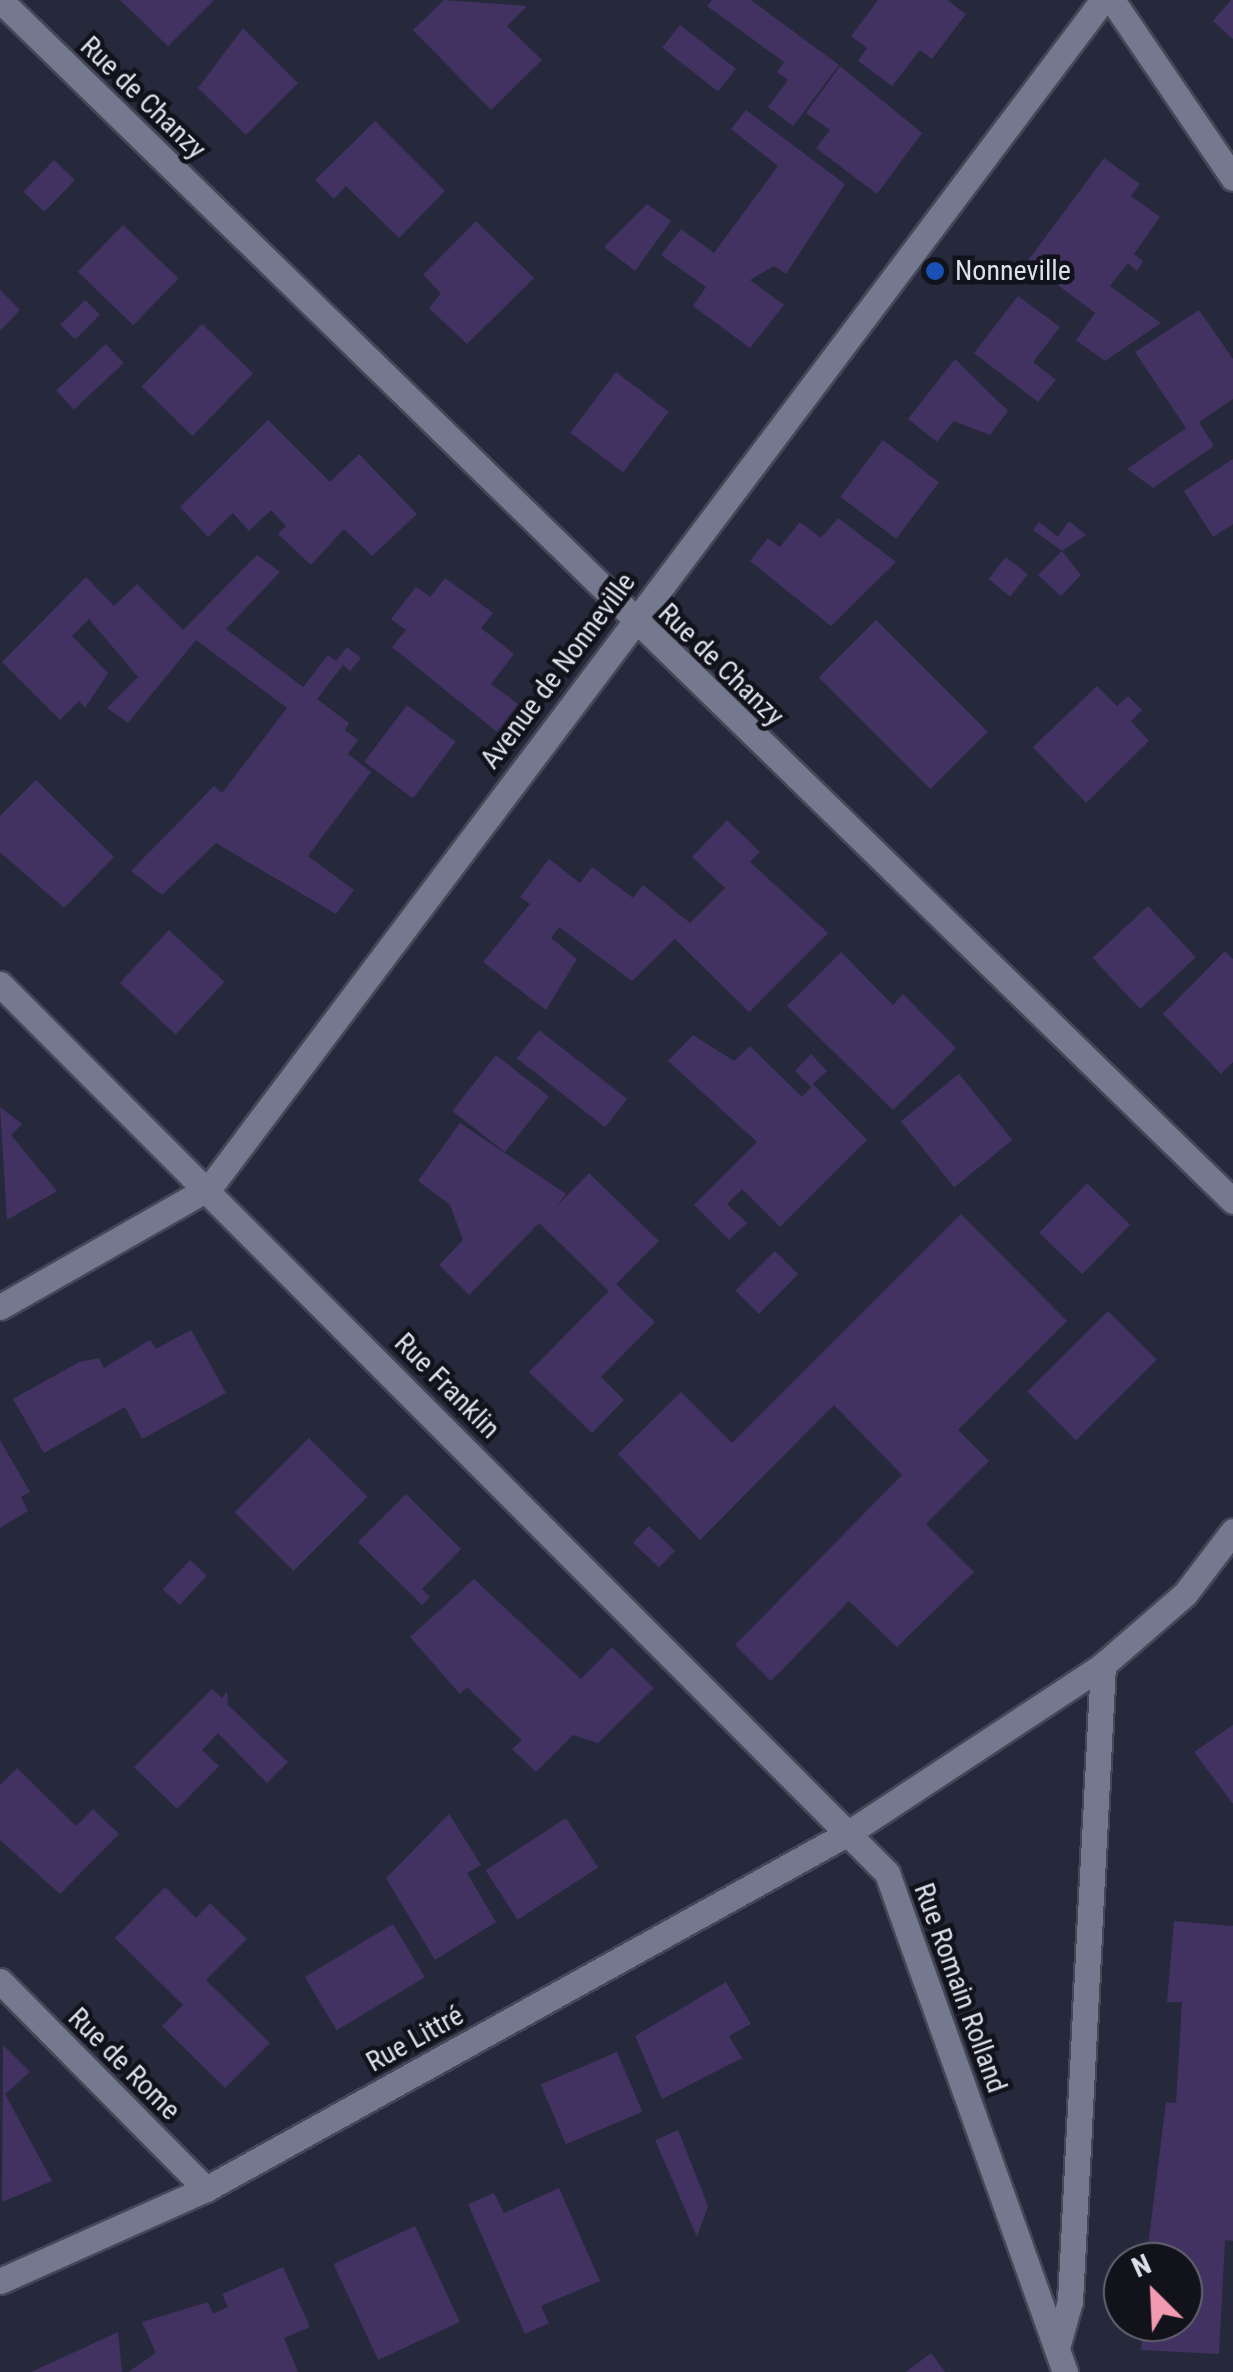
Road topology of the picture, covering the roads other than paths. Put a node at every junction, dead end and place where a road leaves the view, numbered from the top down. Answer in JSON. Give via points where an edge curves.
{"nodes":[{"id":1,"x":0,"y":0,"type":"edge"},
{"id":2,"x":1103,"y":0,"type":"edge"},
{"id":3,"x":1112,"y":0,"type":"edge"},
{"id":4,"x":1233,"y":178,"type":"edge"},
{"id":5,"x":632,"y":621,"type":"junction"},
{"id":6,"x":0,"y":984,"type":"edge"},
{"id":7,"x":210,"y":1187,"type":"junction"},
{"id":8,"x":1233,"y":1201,"type":"edge"},
{"id":9,"x":0,"y":1307,"type":"edge"},
{"id":10,"x":1233,"y":1531,"type":"edge"},
{"id":11,"x":1103,"y":1665,"type":"junction"},
{"id":12,"x":850,"y":1832,"type":"junction"},
{"id":13,"x":0,"y":1981,"type":"edge"},
{"id":14,"x":206,"y":2188,"type":"junction"},
{"id":15,"x":0,"y":2281,"type":"edge"},
{"id":16,"x":1061,"y":2360,"type":"edge"}],
"edges":[{"from":1,"to":5,"type":"street","name":"Rue de Chanzy"},
{"from":2,"to":5,"type":"street","name":"Avenue de Nonneville"},
{"from":3,"to":4,"type":"street"},
{"from":5,"to":7,"type":"street","name":"Avenue de Nonneville"},
{"from":5,"to":8,"type":"street","name":"Rue de Chanzy"},
{"from":6,"to":7,"type":"street","name":"Rue Franklin"},
{"from":7,"to":9,"type":"street","name":"Avenue de Nonneville"},
{"from":7,"to":12,"type":"street","name":"Rue Franklin"},
{"from":10,"to":11,"type":"street","via":[[1185,1594]]},
{"from":11,"to":12,"type":"street"},
{"from":11,"to":16,"type":"street","name":"Rue Romain Rolland","via":[[1070,2300]]},
{"from":12,"to":14,"type":"street","name":"Rue Littré"},
{"from":12,"to":16,"type":"street","name":"Rue Romain Rolland","via":[[887,1873]]},
{"from":13,"to":14,"type":"street","name":"Rue de Rome"},
{"from":14,"to":15,"type":"street","name":"Rue Littré"}]}
